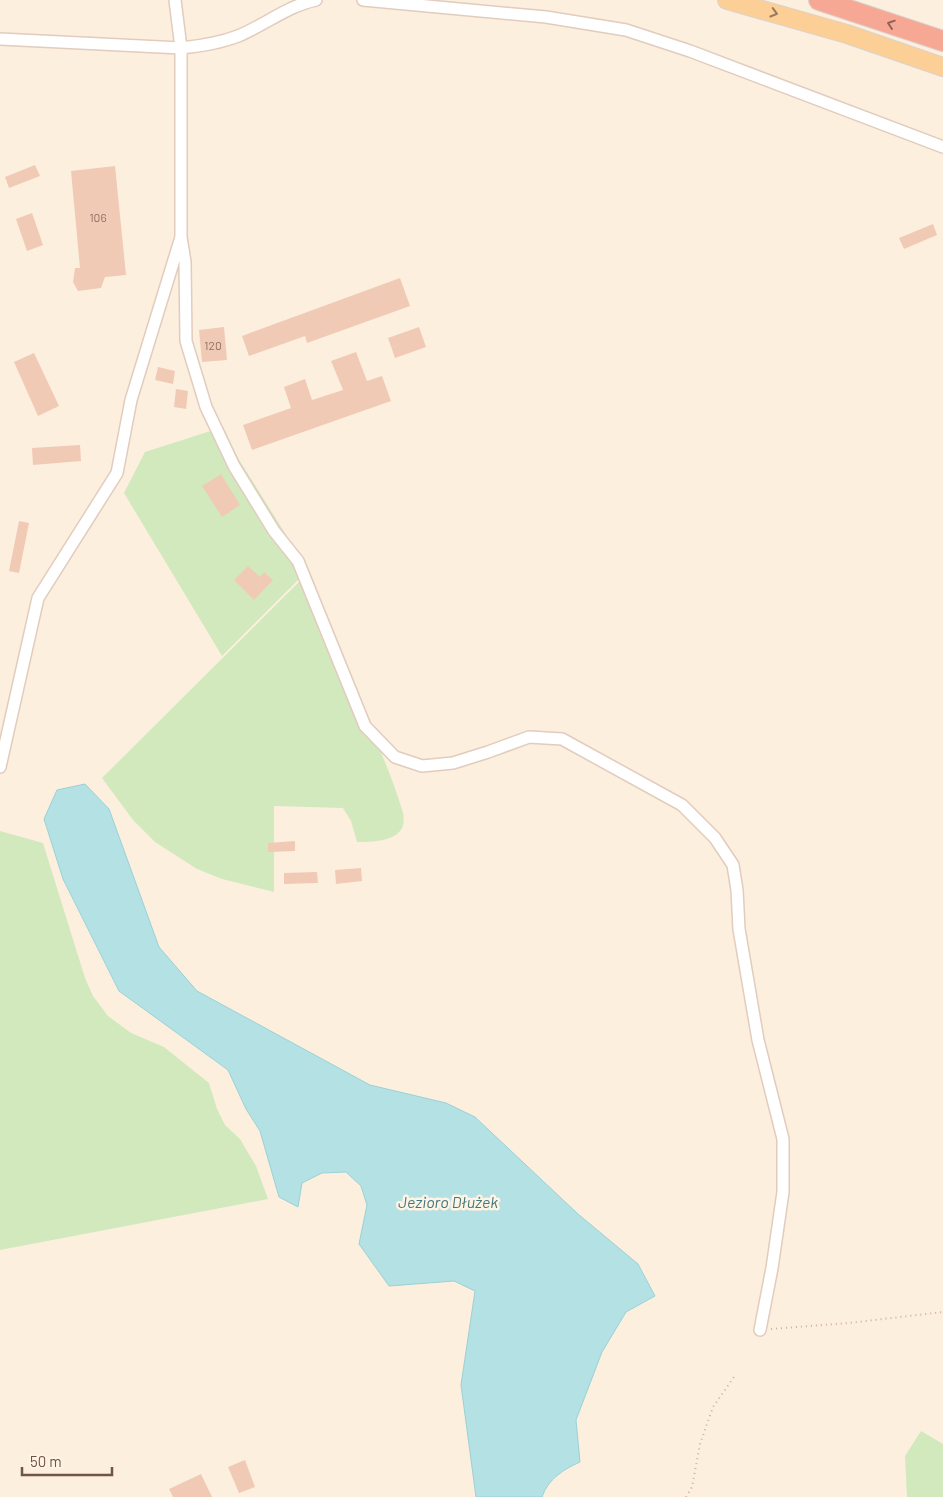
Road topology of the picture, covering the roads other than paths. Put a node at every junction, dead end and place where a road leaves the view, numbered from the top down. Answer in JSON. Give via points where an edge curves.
{"nodes":[{"id":1,"x":175,"y":0,"type":"edge"},
{"id":2,"x":316,"y":0,"type":"edge"},
{"id":3,"x":364,"y":0,"type":"edge"},
{"id":4,"x":727,"y":0,"type":"edge"},
{"id":5,"x":819,"y":0,"type":"edge"},
{"id":6,"x":0,"y":39,"type":"edge"},
{"id":7,"x":943,"y":41,"type":"edge"},
{"id":8,"x":181,"y":48,"type":"junction"},
{"id":9,"x":943,"y":67,"type":"edge"},
{"id":10,"x":943,"y":147,"type":"edge"},
{"id":11,"x":181,"y":237,"type":"junction"},
{"id":12,"x":0,"y":766,"type":"edge"},
{"id":13,"x":760,"y":1330,"type":"road end"}],
"edges":[{"from":1,"to":8,"type":"street"},
{"from":2,"to":8,"type":"street","via":[[292,8],[239,35]]},
{"from":3,"to":10,"type":"street","via":[[546,17],[626,30]]},
{"from":4,"to":9,"type":"main road","one_way":true,"via":[[847,34]]},
{"from":7,"to":5,"type":"highway","one_way":true},
{"from":6,"to":8,"type":"street"},
{"from":8,"to":11,"type":"street"},
{"from":11,"to":12,"type":"street","via":[[131,400],[117,472],[38,598]]},
{"from":11,"to":13,"type":"street","via":[[185,262],[186,341],[206,407],[234,466],[274,531],[298,561],[365,726],[395,757],[422,766],[453,763],[529,737],[562,739],[682,805],[715,838],[733,865],[739,929],[758,1040],[783,1139],[783,1192]]}]}
